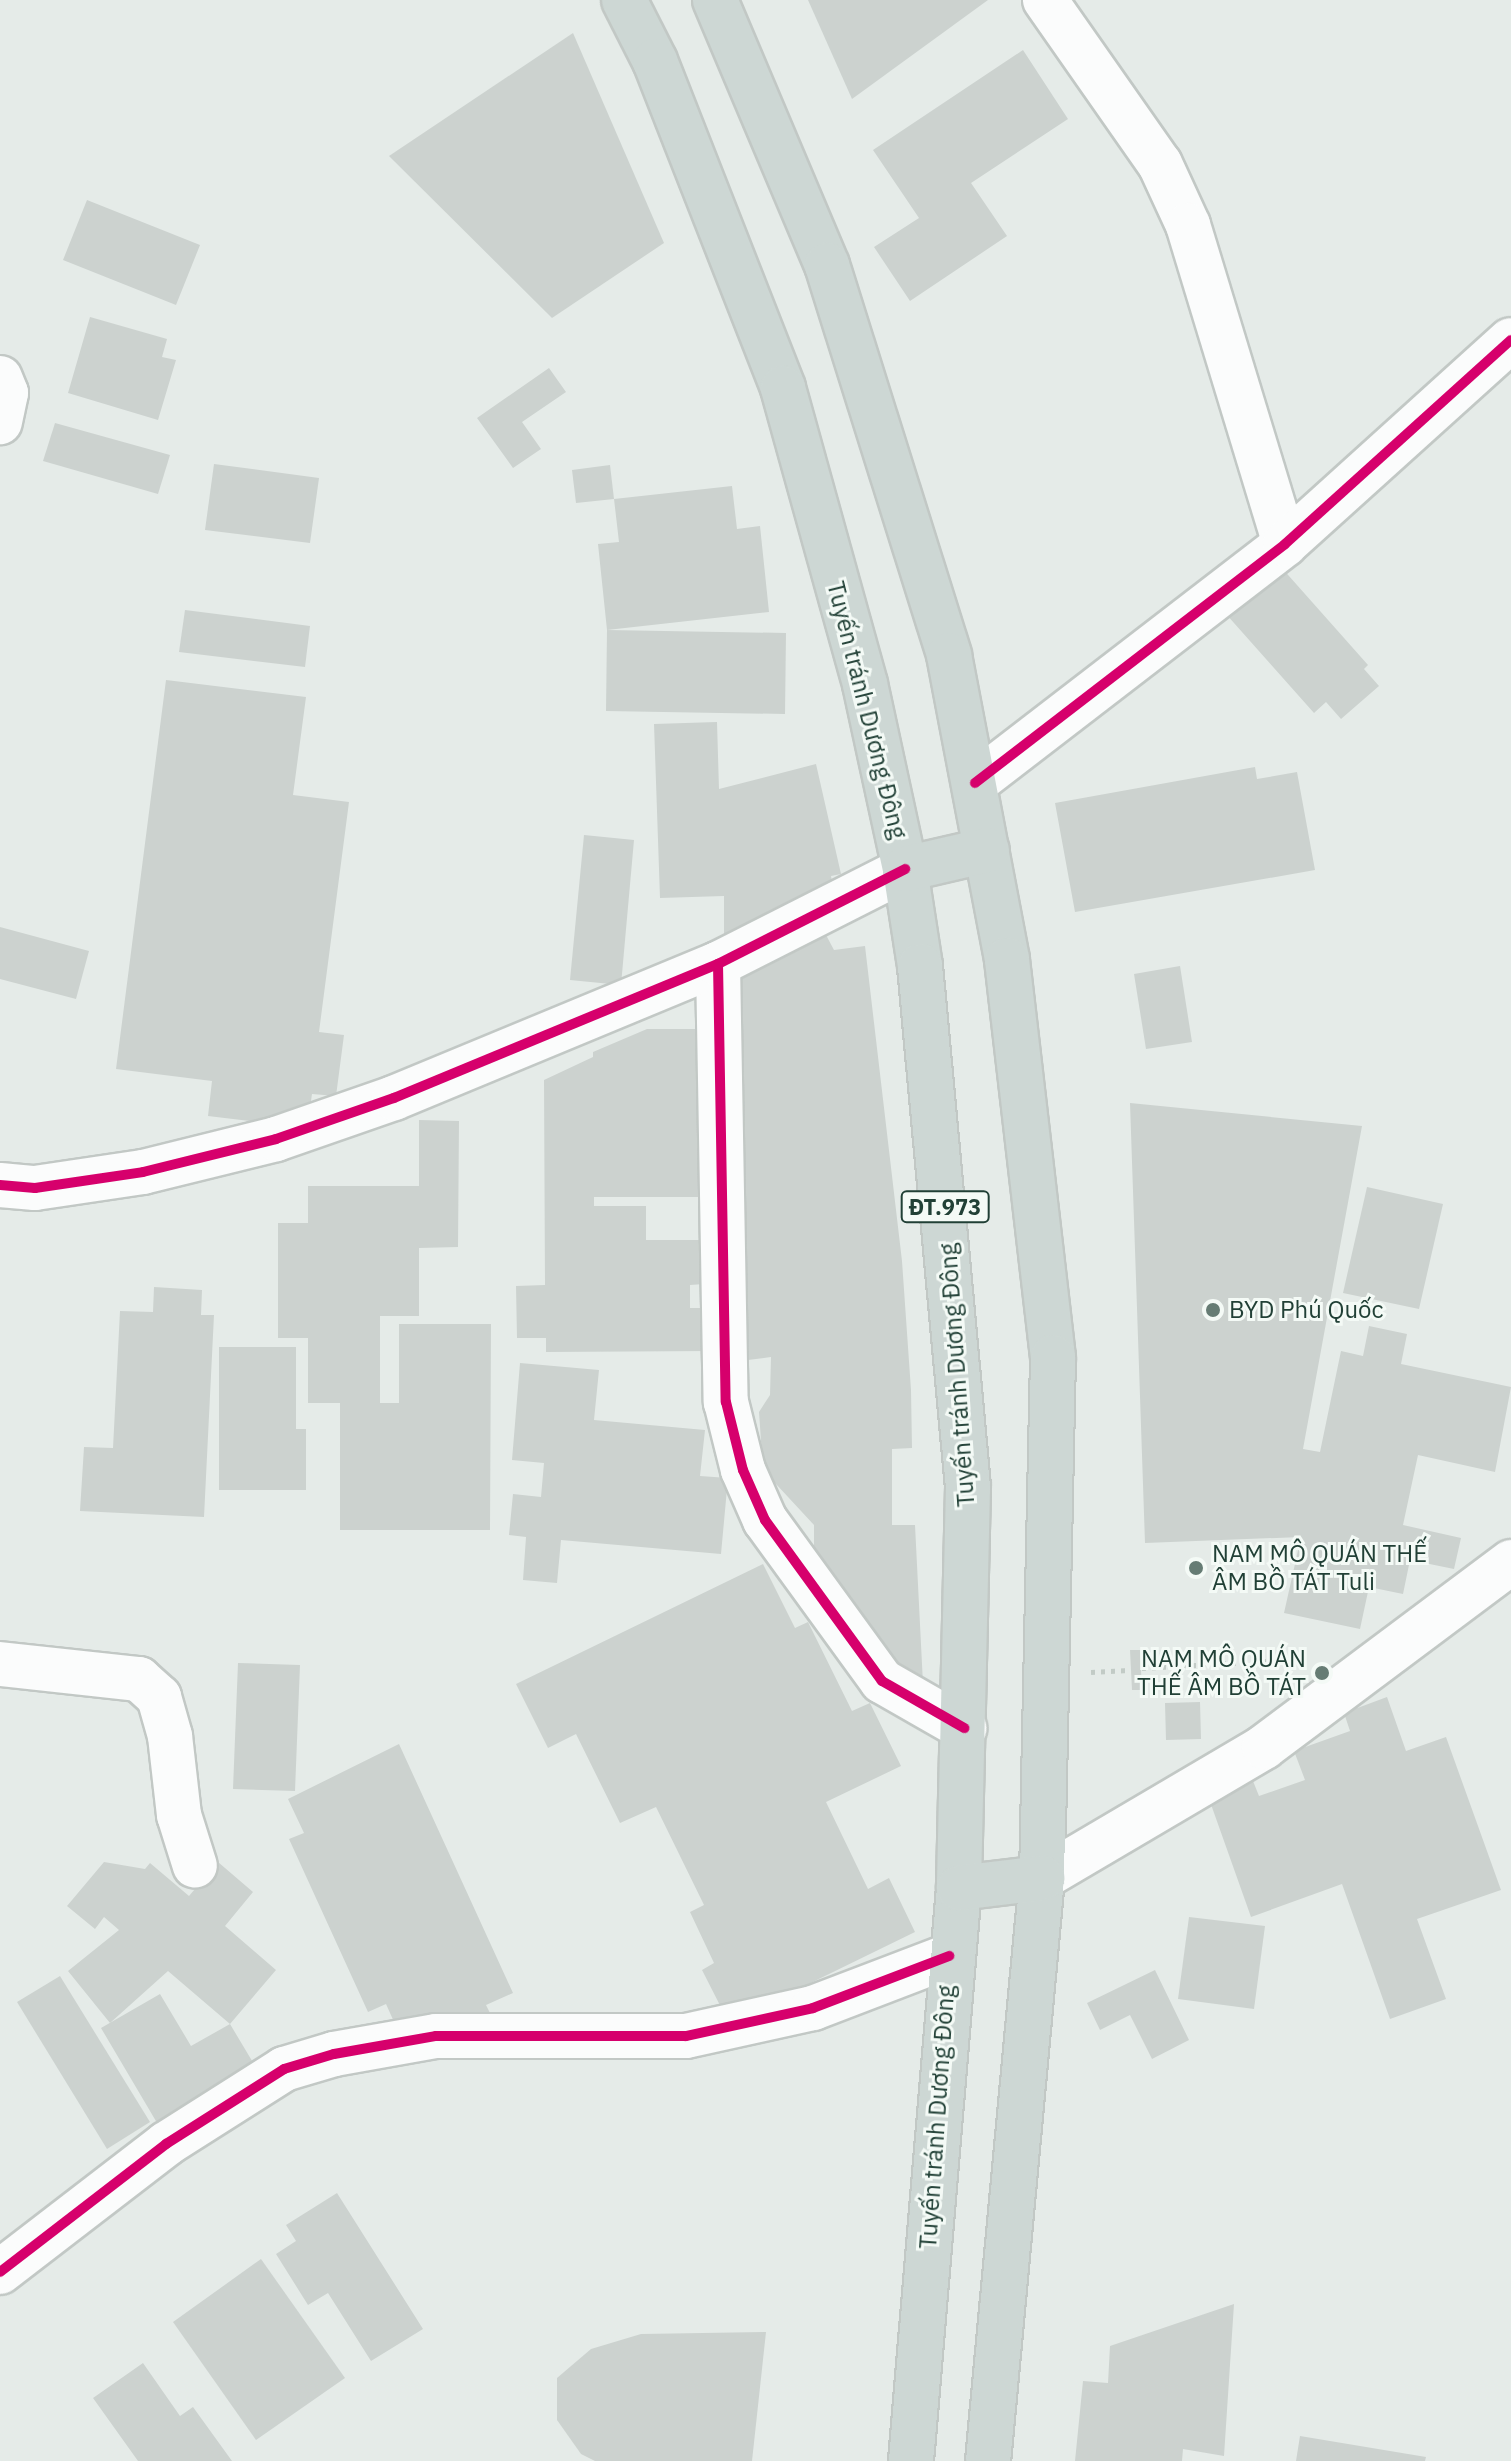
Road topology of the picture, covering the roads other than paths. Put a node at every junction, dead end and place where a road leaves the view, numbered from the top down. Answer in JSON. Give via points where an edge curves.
{"nodes":[{"id":1,"x":624,"y":0,"type":"edge"},
{"id":2,"x":715,"y":0,"type":"edge"},
{"id":3,"x":1045,"y":0,"type":"edge"},
{"id":4,"x":1511,"y":340,"type":"edge"},
{"id":5,"x":0,"y":378,"type":"edge"},
{"id":6,"x":0,"y":422,"type":"edge"},
{"id":7,"x":1285,"y":544,"type":"junction"},
{"id":8,"x":975,"y":783,"type":"junction"},
{"id":9,"x":987,"y":850,"type":"junction"},
{"id":10,"x":905,"y":869,"type":"junction"},
{"id":11,"x":718,"y":964,"type":"junction"},
{"id":12,"x":0,"y":1185,"type":"edge"},
{"id":13,"x":1511,"y":1562,"type":"edge"},
{"id":14,"x":0,"y":1664,"type":"edge"},
{"id":15,"x":964,"y":1728,"type":"junction"},
{"id":16,"x":195,"y":1866,"type":"dead end"},
{"id":17,"x":1042,"y":1878,"type":"junction"},
{"id":18,"x":959,"y":1888,"type":"junction"},
{"id":19,"x":949,"y":1956,"type":"junction"},
{"id":20,"x":0,"y":2272,"type":"edge"},
{"id":21,"x":911,"y":2461,"type":"edge"},
{"id":22,"x":988,"y":2461,"type":"edge"}],
"edges":[{"from":1,"to":10,"type":"main road","name":"Tuyến tránh Dương Đông","number":"ĐT.973","via":[[655,61],[783,388],[865,684]]},
{"from":2,"to":8,"type":"main road","via":[[827,265],[949,655]]},
{"from":3,"to":7,"type":"street","via":[[1160,164],[1188,225]]},
{"from":4,"to":7,"type":"street"},
{"from":5,"to":6,"type":"street","via":[[6,393]]},
{"from":7,"to":8,"type":"street"},
{"from":8,"to":9,"type":"main road"},
{"from":9,"to":10,"type":"main road"},
{"from":9,"to":17,"type":"main road","via":[[1007,960],[1053,1357]]},
{"from":10,"to":11,"type":"street"},
{"from":10,"to":15,"type":"main road","name":"Tuyến tránh Dương Đông","number":"ĐT.973","via":[[945,1211],[968,1487]]},
{"from":11,"to":12,"type":"street","via":[[394,1098],[276,1139],[143,1172],[35,1188]]},
{"from":11,"to":15,"type":"street","via":[[726,1402],[743,1470],[765,1520],[882,1681]]},
{"from":13,"to":17,"type":"street","via":[[1264,1747]]},
{"from":14,"to":16,"type":"street","via":[[139,1679],[159,1697],[170,1736],[179,1815]]},
{"from":15,"to":18,"type":"main road","name":"Tuyến tránh Dương Đông","number":"ĐT.973"},
{"from":17,"to":18,"type":"main road"},
{"from":17,"to":22,"type":"main road"},
{"from":18,"to":19,"type":"main road","name":"Tuyến tránh Dương Đông","number":"ĐT.973"},
{"from":19,"to":20,"type":"street","via":[[813,2008],[699,2034],[436,2036],[334,2054],[284,2069],[166,2144]]},
{"from":19,"to":21,"type":"main road","name":"Tuyến tránh Dương Đông","number":"ĐT.973"}]}
